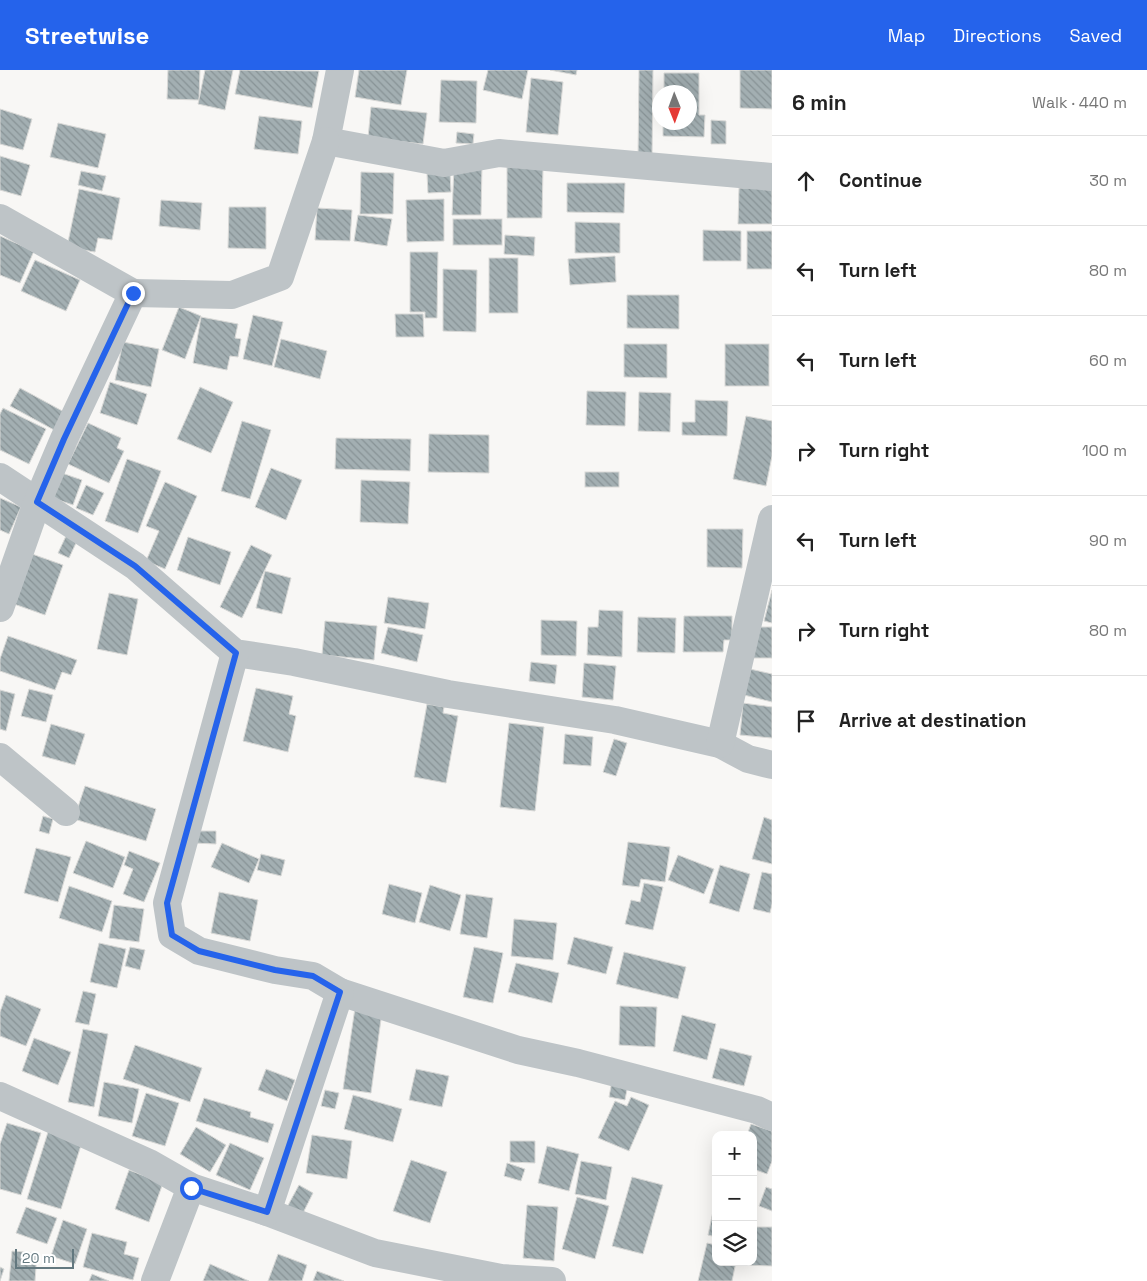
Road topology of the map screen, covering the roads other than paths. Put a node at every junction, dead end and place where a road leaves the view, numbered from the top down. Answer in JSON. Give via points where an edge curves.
{"nodes":[{"id":1,"x":340,"y":70,"type":"edge"},
{"id":2,"x":326,"y":141,"type":"junction"},
{"id":3,"x":772,"y":176,"type":"edge"},
{"id":4,"x":0,"y":218,"type":"edge"},
{"id":5,"x":133,"y":293,"type":"junction"},
{"id":6,"x":0,"y":477,"type":"edge"},
{"id":7,"x":37,"y":502,"type":"junction"},
{"id":8,"x":772,"y":519,"type":"edge"},
{"id":9,"x":0,"y":608,"type":"edge"},
{"id":10,"x":236,"y":653,"type":"junction"},
{"id":11,"x":720,"y":744,"type":"junction"},
{"id":12,"x":0,"y":757,"type":"edge"},
{"id":13,"x":772,"y":765,"type":"edge"},
{"id":14,"x":66,"y":812,"type":"dead end"},
{"id":15,"x":340,"y":992,"type":"junction"},
{"id":16,"x":0,"y":1096,"type":"edge"},
{"id":17,"x":772,"y":1117,"type":"edge"},
{"id":18,"x":191,"y":1188,"type":"junction"},
{"id":19,"x":267,"y":1212,"type":"junction"},
{"id":20,"x":500,"y":1280,"type":"edge"},
{"id":21,"x":155,"y":1281,"type":"edge"},
{"id":22,"x":552,"y":1281,"type":"edge"}],
"edges":[{"from":1,"to":2,"type":"street"},
{"from":2,"to":3,"type":"street","via":[[444,163],[499,153]]},
{"from":2,"to":5,"type":"street","via":[[280,276],[232,294]]},
{"from":4,"to":5,"type":"street"},
{"from":5,"to":7,"type":"street"},
{"from":6,"to":7,"type":"street"},
{"from":7,"to":9,"type":"street"},
{"from":7,"to":10,"type":"street","via":[[135,566]]},
{"from":8,"to":11,"type":"street"},
{"from":10,"to":11,"type":"street","via":[[448,694],[615,720]]},
{"from":10,"to":15,"type":"street","via":[[167,903],[172,935],[199,951],[313,976]]},
{"from":11,"to":13,"type":"street","via":[[748,759]]},
{"from":12,"to":14,"type":"street"},
{"from":15,"to":17,"type":"street","via":[[518,1050],[757,1110]]},
{"from":15,"to":19,"type":"street"},
{"from":16,"to":18,"type":"street","via":[[148,1163]]},
{"from":18,"to":19,"type":"street"},
{"from":18,"to":21,"type":"street"},
{"from":19,"to":20,"type":"street","via":[[375,1253]]},
{"from":20,"to":22,"type":"street"}]}
